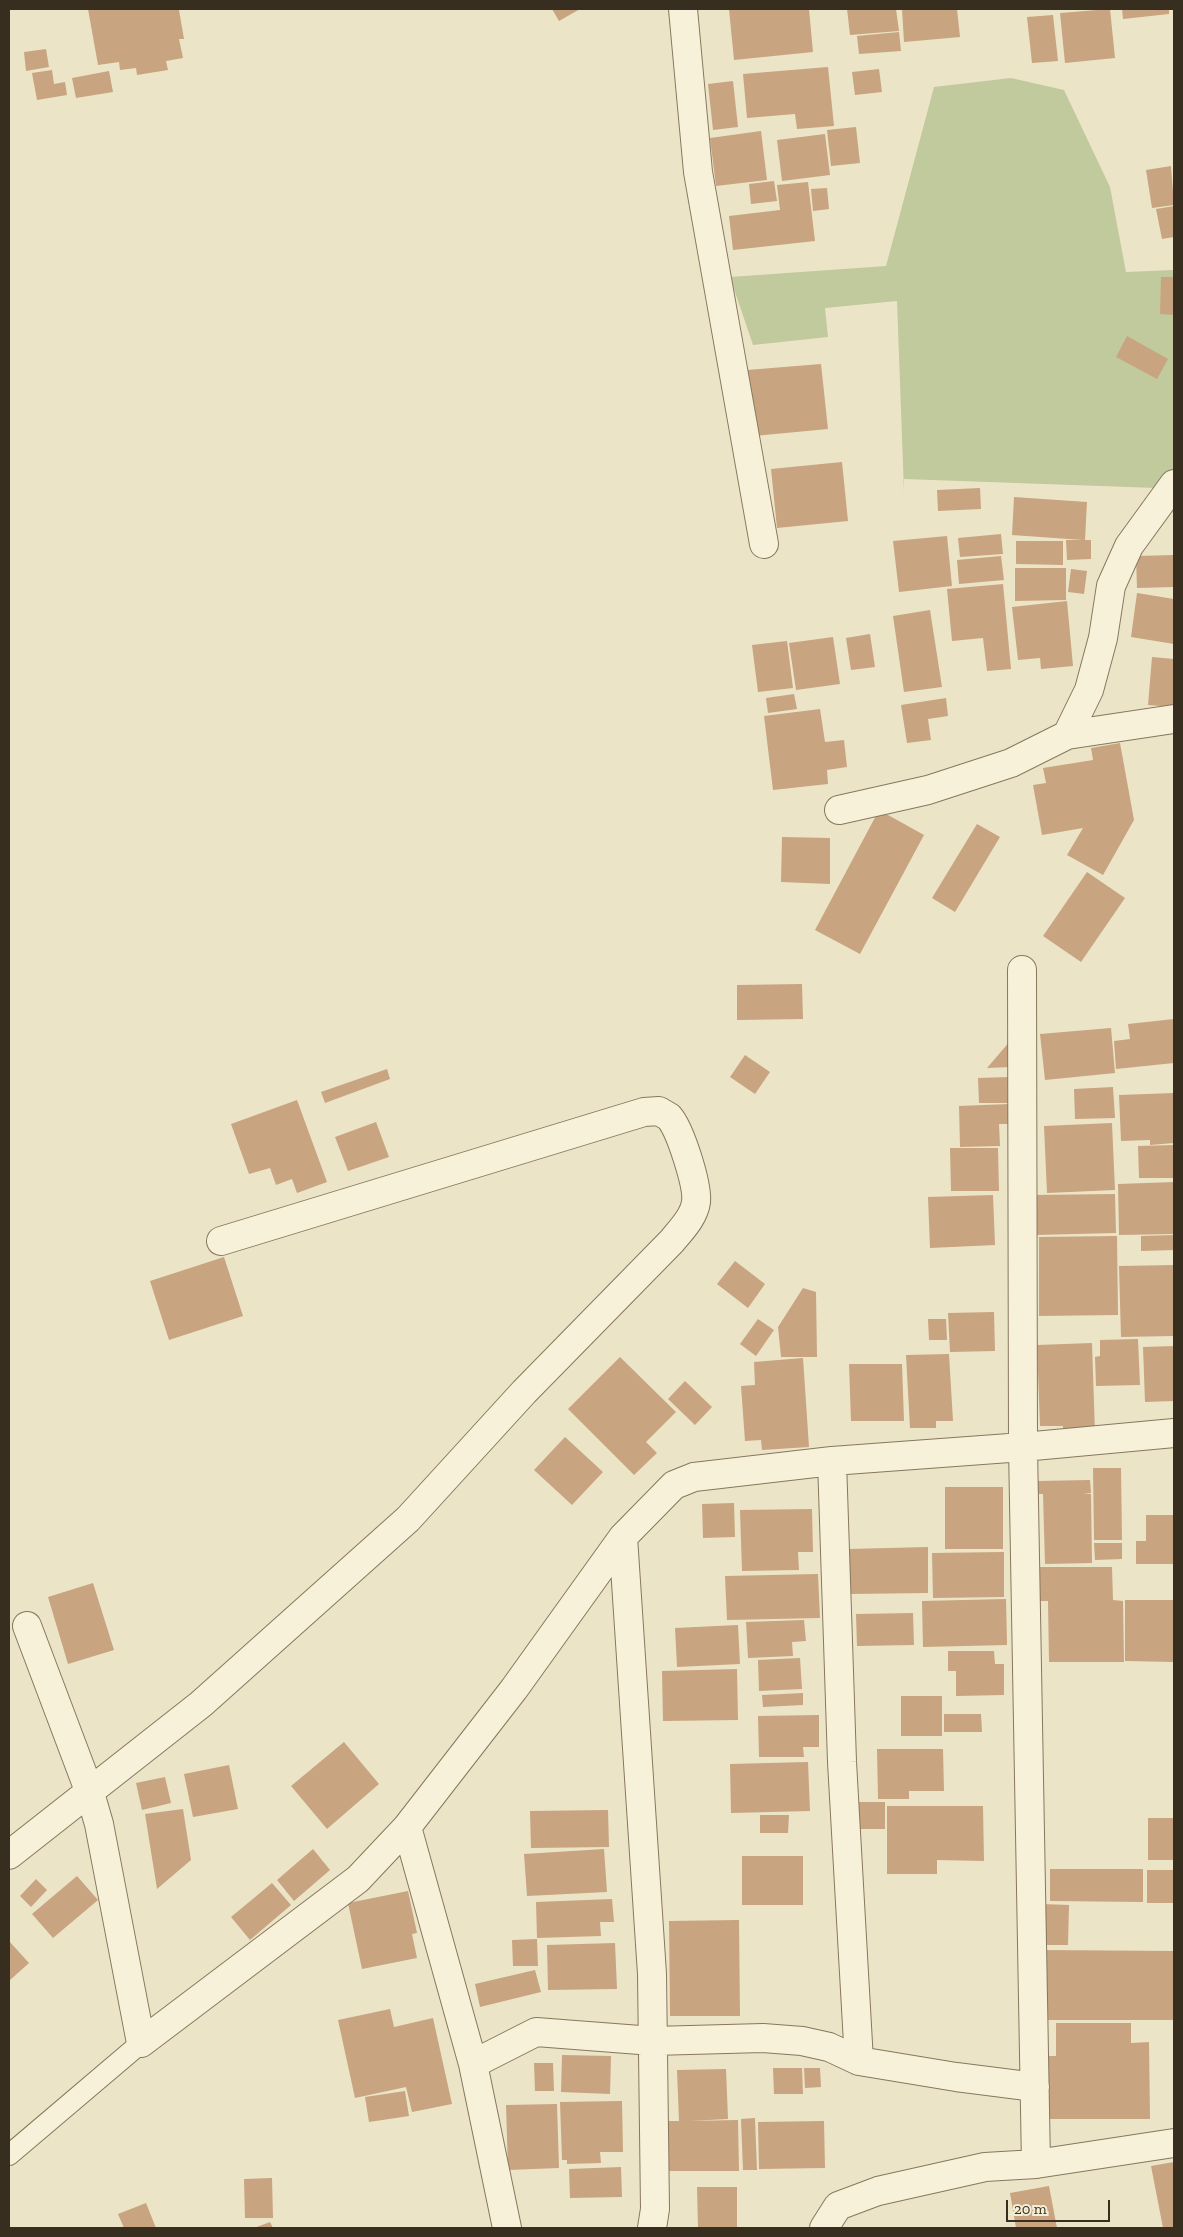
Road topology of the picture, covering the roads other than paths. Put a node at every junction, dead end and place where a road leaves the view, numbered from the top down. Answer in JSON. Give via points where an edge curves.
{"nodes":[{"id":1,"x":683,"y":9,"type":"edge"},
{"id":2,"x":1174,"y":484,"type":"edge"},
{"id":3,"x":764,"y":544,"type":"dead end"},
{"id":4,"x":1174,"y":719,"type":"edge"},
{"id":5,"x":1067,"y":735,"type":"junction"},
{"id":6,"x":839,"y":810,"type":"dead end"},
{"id":7,"x":1022,"y":970,"type":"dead end"},
{"id":8,"x":220,"y":1241,"type":"dead end"},
{"id":9,"x":1174,"y":1433,"type":"edge"},
{"id":10,"x":1023,"y":1448,"type":"junction"},
{"id":11,"x":832,"y":1461,"type":"junction"},
{"id":12,"x":624,"y":1537,"type":"junction"},
{"id":13,"x":27,"y":1626,"type":"dead end"},
{"id":14,"x":90,"y":1793,"type":"junction"},
{"id":15,"x":407,"y":1827,"type":"junction"},
{"id":16,"x":9,"y":1855,"type":"edge"},
{"id":17,"x":653,"y":2041,"type":"junction"},
{"id":18,"x":141,"y":2043,"type":"junction"},
{"id":19,"x":859,"y":2061,"type":"junction"},
{"id":20,"x":472,"y":2064,"type":"junction"},
{"id":21,"x":1035,"y":2087,"type":"junction"},
{"id":22,"x":1174,"y":2143,"type":"edge"},
{"id":23,"x":9,"y":2155,"type":"edge"},
{"id":24,"x":1036,"y":2164,"type":"junction"},
{"id":25,"x":507,"y":2228,"type":"edge"},
{"id":26,"x":652,"y":2228,"type":"edge"},
{"id":27,"x":824,"y":2228,"type":"edge"}],
"edges":[{"from":1,"to":3,"type":"street","via":[[698,172]]},
{"from":2,"to":5,"type":"street","via":[[1129,546],[1111,586],[1103,638],[1089,690]]},
{"from":4,"to":5,"type":"street"},
{"from":5,"to":6,"type":"street","via":[[1011,763],[928,790]]},
{"from":7,"to":10,"type":"street"},
{"from":8,"to":14,"type":"street","via":[[644,1112],[659,1111],[669,1117],[678,1132],[694,1183],[696,1202],[690,1218],[672,1241],[524,1392],[408,1519],[201,1704]]},
{"from":9,"to":10,"type":"street"},
{"from":10,"to":11,"type":"street"},
{"from":10,"to":21,"type":"street"},
{"from":11,"to":12,"type":"street","via":[[694,1477],[674,1485]]},
{"from":11,"to":19,"type":"street","via":[[842,1762]]},
{"from":12,"to":15,"type":"street","via":[[514,1689]]},
{"from":12,"to":17,"type":"street","via":[[652,1974]]},
{"from":13,"to":14,"type":"street"},
{"from":14,"to":16,"type":"street"},
{"from":14,"to":18,"type":"street","via":[[99,1824]]},
{"from":15,"to":18,"type":"street","via":[[358,1879]]},
{"from":15,"to":20,"type":"street"},
{"from":17,"to":19,"type":"street","via":[[721,2038],[802,2041],[829,2047]]},
{"from":17,"to":20,"type":"street","via":[[536,2032]]},
{"from":17,"to":26,"type":"street","via":[[655,2209]]},
{"from":18,"to":23,"type":"lane"},
{"from":19,"to":21,"type":"street"},
{"from":20,"to":25,"type":"street"},
{"from":21,"to":24,"type":"street"},
{"from":22,"to":24,"type":"street"},
{"from":24,"to":27,"type":"street","via":[[985,2167],[878,2191],[838,2206]]}]}
